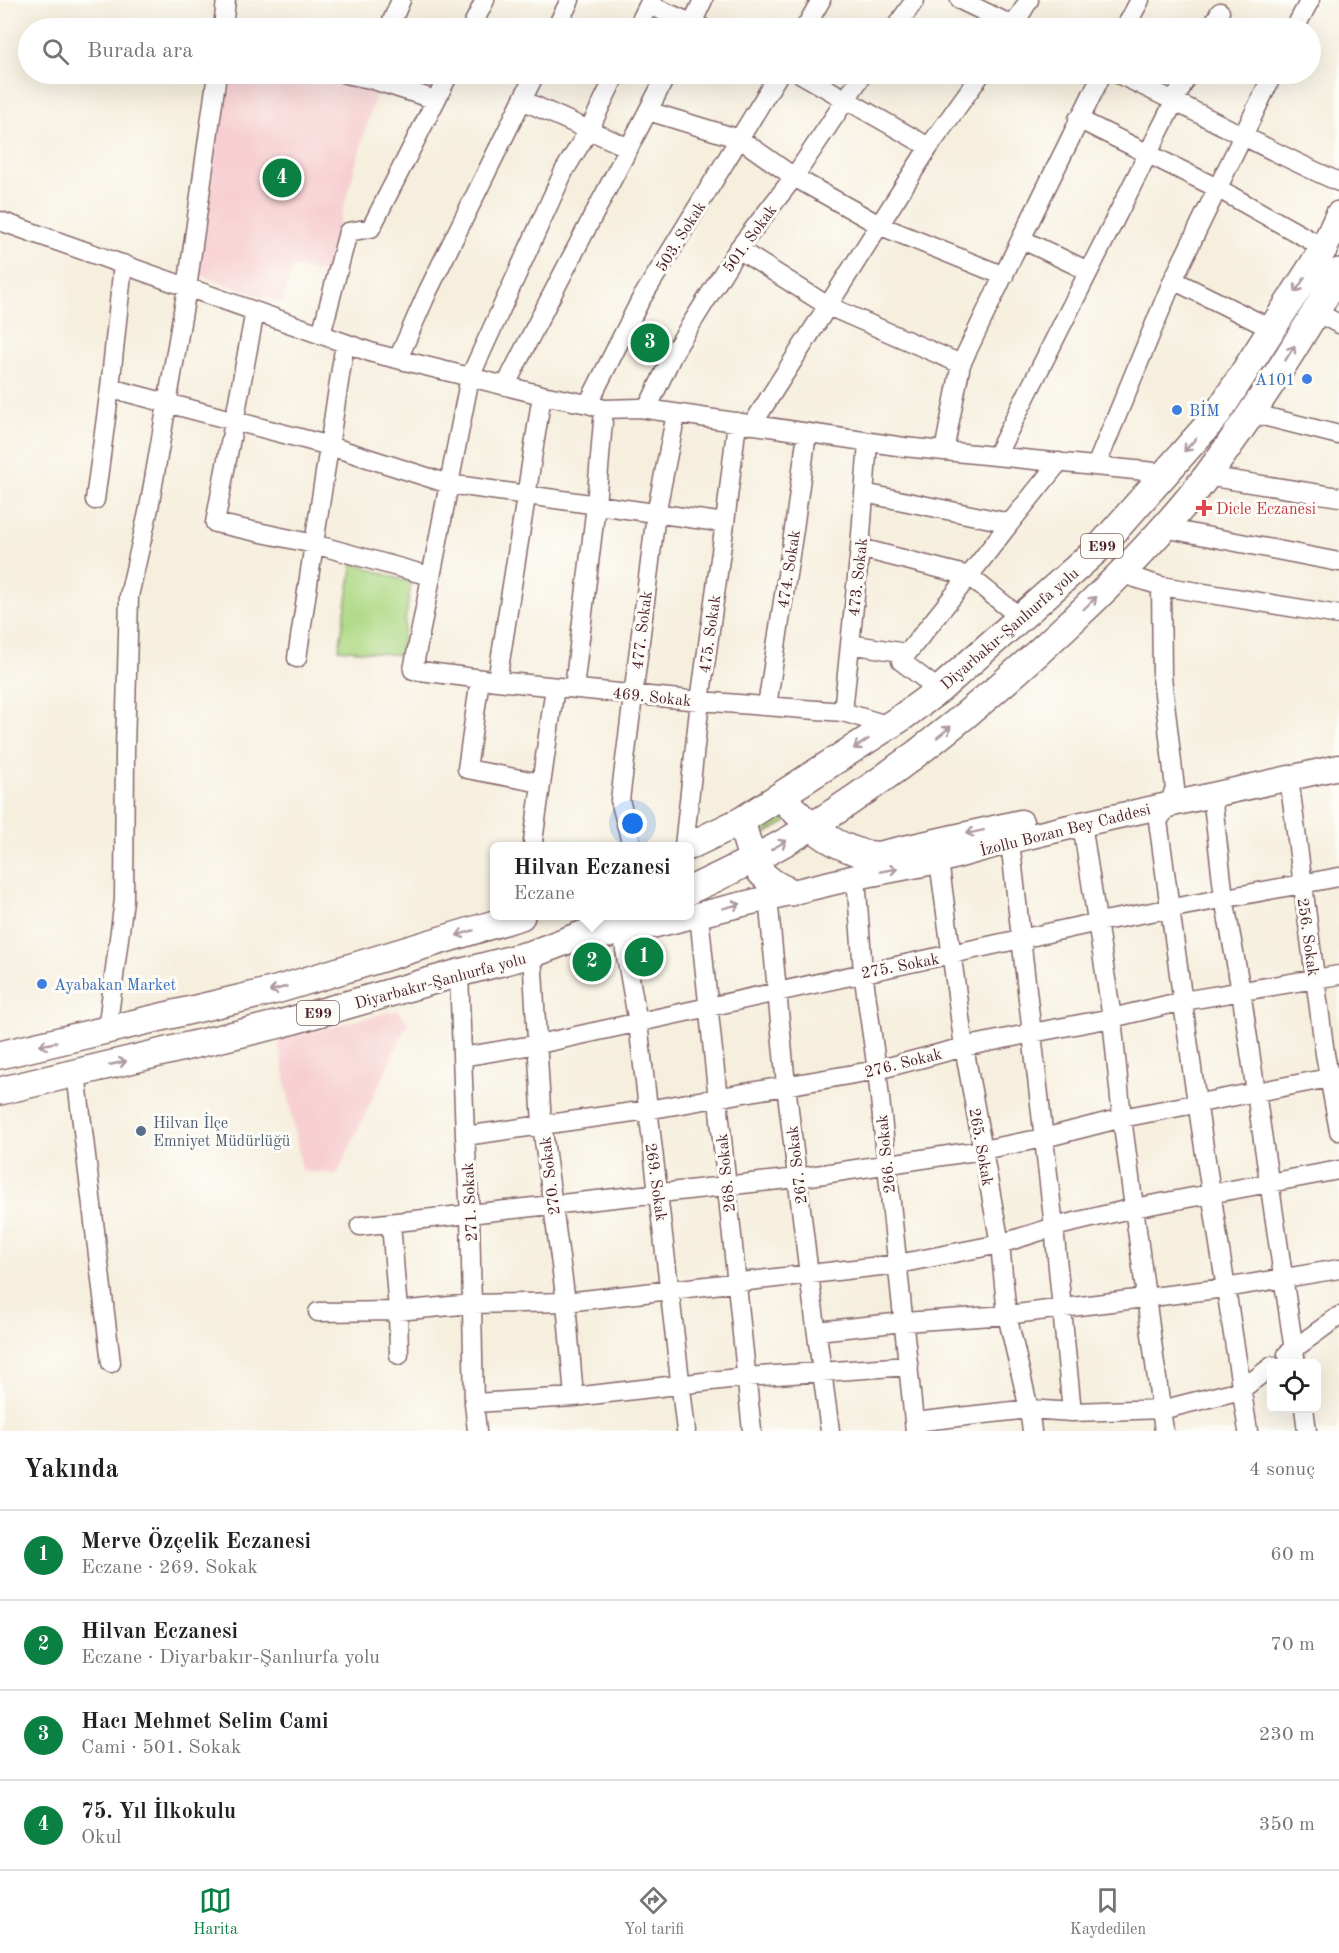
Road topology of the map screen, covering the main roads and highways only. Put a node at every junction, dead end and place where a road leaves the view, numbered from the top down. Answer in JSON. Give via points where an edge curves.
{"nodes":[{"id":1,"x":1339,"y":215,"type":"edge"},
{"id":2,"x":1339,"y":272,"type":"edge"},
{"id":3,"x":1328,"y":318,"type":"edge"},
{"id":4,"x":1339,"y":750,"type":"edge"},
{"id":5,"x":1339,"y":767,"type":"edge"},
{"id":6,"x":780,"y":796,"type":"junction"},
{"id":7,"x":1172,"y":796,"type":"junction"},
{"id":8,"x":741,"y":821,"type":"junction"},
{"id":9,"x":811,"y":827,"type":"junction"},
{"id":10,"x":694,"y":844,"type":"edge"},
{"id":11,"x":753,"y":860,"type":"junction"},
{"id":12,"x":857,"y":864,"type":"junction"},
{"id":13,"x":779,"y":894,"type":"junction"},
{"id":14,"x":694,"y":903,"type":"edge"},
{"id":15,"x":505,"y":920,"type":"edge"},
{"id":16,"x":626,"y":924,"type":"edge"},
{"id":17,"x":4,"y":1055,"type":"edge"},
{"id":18,"x":9,"y":1089,"type":"edge"}],
"edges":[{"from":1,"to":6,"type":"highway","name":"Diyarbakır-Şanlıurfa yolu","number":"E99","one_way":true,"via":[[1324,248],[1216,416],[1099,548],[939,690]]},
{"from":2,"to":3,"type":"highway","number":"E99"},
{"from":9,"to":3,"type":"highway","number":"E99","one_way":true,"via":[[915,756],[996,691],[1122,574],[1206,476]]},
{"from":4,"to":7,"type":"main road","name":"İzollu Bozan Bey Caddesi"},
{"from":5,"to":7,"type":"main road","name":"İzollu Bozan Bey Caddesi","via":[[1212,795]]},
{"from":6,"to":8,"type":"highway","name":"Diyarbakır-Şanlıurfa yolu","number":"E99"},
{"from":6,"to":9,"type":"highway"},
{"from":7,"to":12,"type":"main road","name":"İzollu Bozan Bey Caddesi","one_way":true,"via":[[878,854]]},
{"from":12,"to":7,"type":"main road","name":"İzollu Bozan Bey Caddesi","one_way":true,"via":[[939,861]]},
{"from":8,"to":10,"type":"highway","name":"Diyarbakır-Şanlıurfa yolu","number":"E99"},
{"from":8,"to":11,"type":"highway"},
{"from":11,"to":9,"type":"highway","number":"E99","one_way":true},
{"from":9,"to":12,"type":"highway"},
{"from":11,"to":13,"type":"highway"},
{"from":11,"to":14,"type":"highway","number":"E99"},
{"from":12,"to":13,"type":"main road","name":"İzollu Bozan Bey Caddesi"},
{"from":14,"to":13,"type":"main road","name":"İzollu Bozan Bey Caddesi","one_way":true},
{"from":15,"to":17,"type":"highway","number":"E99","one_way":true,"via":[[276,990]]},
{"from":18,"to":16,"type":"highway","name":"Diyarbakır-Şanlıurfa yolu","number":"E99","one_way":true,"via":[[280,1024]]},
{"from":17,"to":18,"type":"highway"}]}
